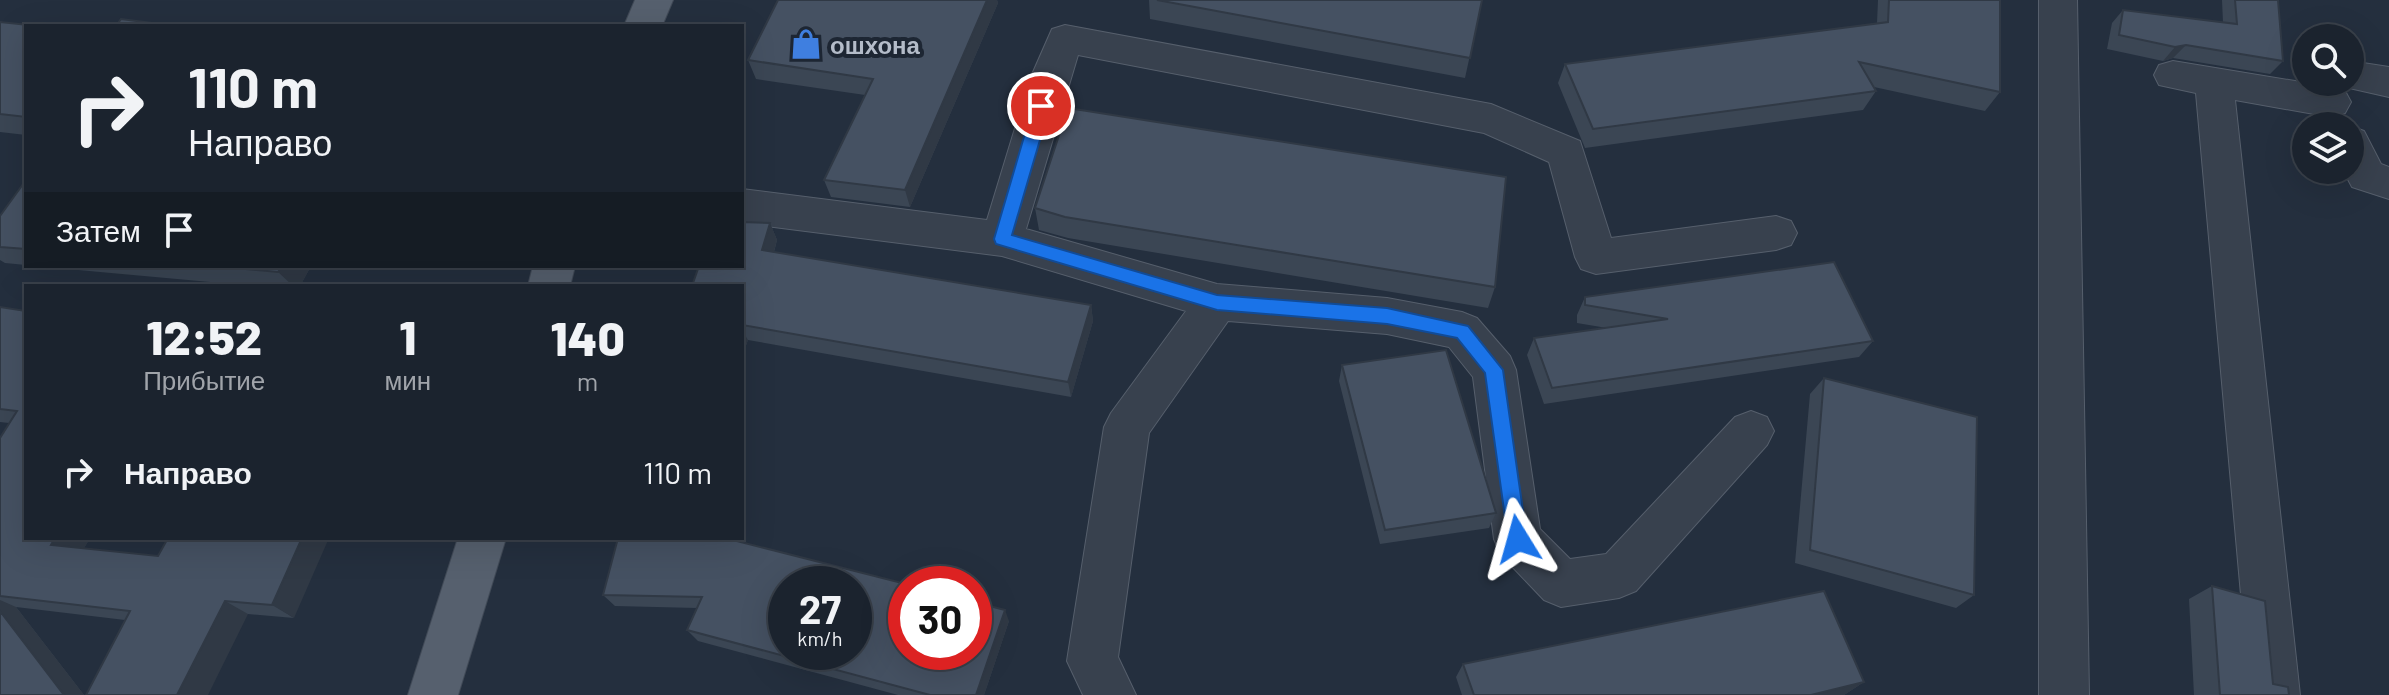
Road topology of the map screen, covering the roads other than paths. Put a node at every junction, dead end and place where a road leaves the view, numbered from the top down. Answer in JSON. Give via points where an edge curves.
{"nodes":[{"id":1,"x":654,"y":0,"type":"edge"},
{"id":2,"x":2058,"y":0,"type":"edge"},
{"id":3,"x":644,"y":24,"type":"edge"},
{"id":4,"x":2389,"y":82,"type":"edge"},
{"id":5,"x":2364,"y":89,"type":"edge"},
{"id":6,"x":2292,"y":90,"type":"edge"},
{"id":7,"x":2364,"y":172,"type":"edge"},
{"id":8,"x":2389,"y":183,"type":"edge"},
{"id":9,"x":744,"y":206,"type":"edge"},
{"id":10,"x":1776,"y":233,"type":"dead end"},
{"id":11,"x":1002,"y":239,"type":"junction"},
{"id":12,"x":1217,"y":302,"type":"junction"},
{"id":13,"x":1751,"y":431,"type":"dead end"},
{"id":14,"x":481,"y":540,"type":"edge"},
{"id":15,"x":433,"y":695,"type":"edge"},
{"id":16,"x":1111,"y":695,"type":"edge"},
{"id":17,"x":2064,"y":695,"type":"edge"},
{"id":18,"x":2275,"y":695,"type":"edge"}],
"edges":[{"from":1,"to":3,"type":"main road"},
{"from":2,"to":17,"type":"street"},
{"from":4,"to":5,"type":"street"},
{"from":6,"to":18,"type":"street","via":[[2193,78]]},
{"from":7,"to":8,"type":"street"},
{"from":9,"to":11,"type":"street"},
{"from":10,"to":11,"type":"street","via":[[1596,257],[1566,152],[1491,119],[1065,39]]},
{"from":11,"to":12,"type":"street"},
{"from":12,"to":13,"type":"street","via":[[1387,316],[1462,331],[1494,370],[1518,539],[1561,584],[1619,575]]},
{"from":12,"to":16,"type":"street","via":[[1127,427],[1092,661]]},
{"from":14,"to":15,"type":"main road"}]}
